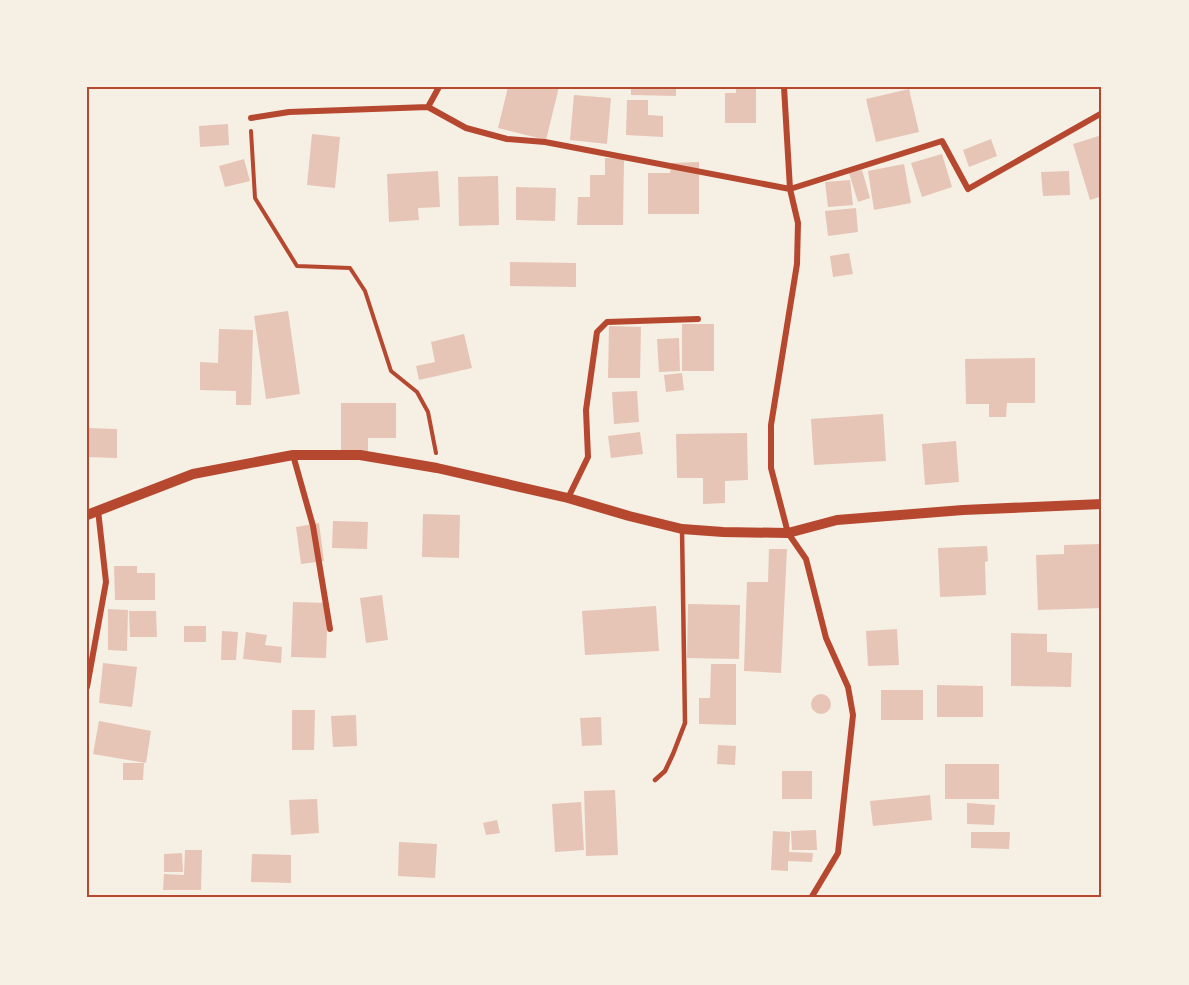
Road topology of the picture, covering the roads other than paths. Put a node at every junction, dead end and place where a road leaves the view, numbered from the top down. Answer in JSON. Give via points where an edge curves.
{"nodes":[{"id":1,"x":439,"y":87,"type":"edge"},
{"id":2,"x":784,"y":87,"type":"edge"},
{"id":3,"x":428,"y":107,"type":"junction"},
{"id":4,"x":1102,"y":113,"type":"edge"},
{"id":5,"x":250,"y":118,"type":"road end"},
{"id":6,"x":790,"y":189,"type":"junction"},
{"id":7,"x":698,"y":320,"type":"dead end"},
{"id":8,"x":293,"y":455,"type":"junction"},
{"id":9,"x":568,"y":498,"type":"junction"},
{"id":10,"x":1102,"y":504,"type":"edge"},
{"id":11,"x":98,"y":510,"type":"junction"},
{"id":12,"x":87,"y":515,"type":"edge"},
{"id":13,"x":682,"y":529,"type":"junction"},
{"id":14,"x":788,"y":533,"type":"junction"},
{"id":15,"x":330,"y":629,"type":"dead end"},
{"id":16,"x":87,"y":687,"type":"edge"},
{"id":17,"x":656,"y":780,"type":"dead end"},
{"id":18,"x":811,"y":898,"type":"edge"}],
"edges":[{"from":1,"to":3,"type":"street"},
{"from":2,"to":6,"type":"street"},
{"from":3,"to":5,"type":"street","via":[[289,112]]},
{"from":3,"to":6,"type":"street","via":[[466,128],[507,139],[545,142]]},
{"from":4,"to":6,"type":"street","via":[[968,189],[942,141]]},
{"from":6,"to":14,"type":"street","via":[[798,223],[797,264],[769,443],[771,468]]},
{"from":7,"to":9,"type":"street","via":[[607,322],[597,332],[586,410],[588,457]]},
{"from":8,"to":9,"type":"street","via":[[360,455]]},
{"from":8,"to":11,"type":"street","via":[[193,474]]},
{"from":8,"to":15,"type":"street","via":[[313,526]]},
{"from":9,"to":13,"type":"street"},
{"from":10,"to":14,"type":"street","via":[[837,520]]},
{"from":11,"to":12,"type":"street"},
{"from":11,"to":16,"type":"street","via":[[106,582]]},
{"from":13,"to":14,"type":"street"},
{"from":13,"to":17,"type":"lane","via":[[685,723],[665,771]]},
{"from":14,"to":18,"type":"street","via":[[806,559],[826,638],[848,687],[853,715],[838,853]]}]}
